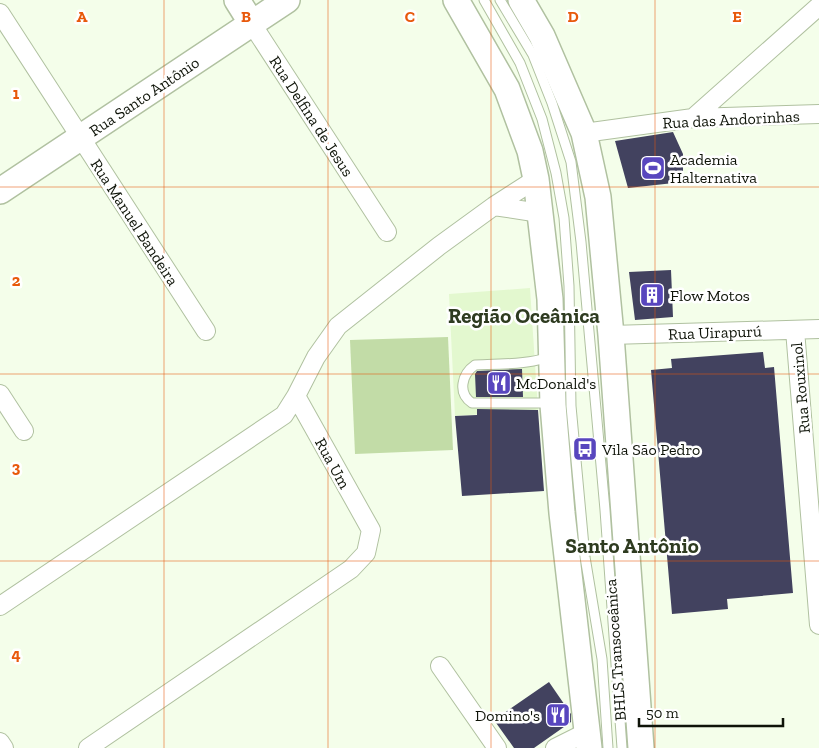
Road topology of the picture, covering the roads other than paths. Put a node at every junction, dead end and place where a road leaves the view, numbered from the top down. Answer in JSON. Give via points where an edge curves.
{"nodes":[{"id":1,"x":237,"y":0,"type":"edge"},
{"id":2,"x":287,"y":0,"type":"edge"},
{"id":3,"x":456,"y":0,"type":"edge"},
{"id":4,"x":484,"y":0,"type":"edge"},
{"id":5,"x":500,"y":0,"type":"edge"},
{"id":6,"x":521,"y":0,"type":"edge"},
{"id":7,"x":819,"y":6,"type":"edge"},
{"id":8,"x":0,"y":13,"type":"edge"},
{"id":9,"x":252,"y":24,"type":"junction"},
{"id":10,"x":819,"y":114,"type":"edge"},
{"id":11,"x":693,"y":118,"type":"junction"},
{"id":12,"x":584,"y":133,"type":"junction"},
{"id":13,"x":82,"y":137,"type":"junction"},
{"id":14,"x":536,"y":179,"type":"junction"},
{"id":15,"x":0,"y":192,"type":"edge"},
{"id":16,"x":494,"y":206,"type":"junction"},
{"id":17,"x":540,"y":213,"type":"junction"},
{"id":18,"x":387,"y":232,"type":"dead end"},
{"id":19,"x":819,"y":329,"type":"edge"},
{"id":20,"x":795,"y":330,"type":"junction"},
{"id":21,"x":206,"y":331,"type":"dead end"},
{"id":22,"x":611,"y":335,"type":"junction"},
{"id":23,"x":552,"y":353,"type":"junction"},
{"id":24,"x":0,"y":394,"type":"edge"},
{"id":25,"x":296,"y":396,"type":"junction"},
{"id":26,"x":554,"y":410,"type":"junction"},
{"id":27,"x":24,"y":431,"type":"dead end"},
{"id":28,"x":0,"y":606,"type":"edge"},
{"id":29,"x":819,"y":624,"type":"edge"},
{"id":30,"x":440,"y":666,"type":"dead end"},
{"id":31,"x":588,"y":740,"type":"edge"},
{"id":32,"x":0,"y":742,"type":"edge"},
{"id":33,"x":4,"y":748,"type":"edge"},
{"id":34,"x":88,"y":748,"type":"edge"},
{"id":35,"x":497,"y":748,"type":"edge"},
{"id":36,"x":555,"y":748,"type":"edge"},
{"id":37,"x":608,"y":748,"type":"edge"},
{"id":38,"x":622,"y":748,"type":"edge"},
{"id":39,"x":641,"y":748,"type":"edge"}],
"edges":[{"from":1,"to":9,"type":"main road","name":"Rua Delfina de Jesus"},
{"from":2,"to":9,"type":"main road","name":"Rua Santo Antônio"},
{"from":3,"to":14,"type":"main road","via":[[507,89],[530,151]]},
{"from":4,"to":37,"type":"lane","name":"BHLS Transoceânica","via":[[520,63],[542,119],[564,218],[571,406],[585,557],[602,659]]},
{"from":5,"to":38,"type":"lane","name":"BHLS Transoceânica","via":[[533,55],[571,162],[605,510]]},
{"from":6,"to":12,"type":"main road","via":[[542,36]]},
{"from":7,"to":11,"type":"street"},
{"from":8,"to":13,"type":"street","name":"Rua Manuel Bandeira"},
{"from":9,"to":13,"type":"main road","name":"Rua Santo Antônio"},
{"from":9,"to":18,"type":"street","name":"Rua Delfina de Jesus"},
{"from":10,"to":11,"type":"street","name":"Rua das Andorinhas"},
{"from":11,"to":12,"type":"street","name":"Rua das Andorinhas"},
{"from":12,"to":22,"type":"main road","via":[[598,197]]},
{"from":13,"to":15,"type":"main road","name":"Rua Santo Antônio"},
{"from":13,"to":21,"type":"street","name":"Rua Manuel Bandeira"},
{"from":14,"to":16,"type":"street"},
{"from":14,"to":17,"type":"main road"},
{"from":16,"to":17,"type":"street"},
{"from":16,"to":25,"type":"street","via":[[338,326],[316,357]]},
{"from":17,"to":23,"type":"main road","via":[[550,298]]},
{"from":19,"to":20,"type":"street","name":"Rua Uirapurú"},
{"from":20,"to":22,"type":"street","name":"Rua Uirapurú"},
{"from":20,"to":29,"type":"street","name":"Rua Rouxinol"},
{"from":22,"to":39,"type":"main road"},
{"from":23,"to":26,"type":"main road"},
{"from":23,"to":26,"type":"lane","via":[[545,359],[534,361],[475,364],[469,369],[462,390],[466,399],[472,402],[546,403]]},
{"from":24,"to":27,"type":"street"},
{"from":25,"to":28,"type":"street","via":[[284,415]]},
{"from":25,"to":34,"type":"street","name":"Rua Um","via":[[371,530],[366,554],[351,569]]},
{"from":26,"to":31,"type":"main road","via":[[562,513]]},
{"from":30,"to":35,"type":"street"},
{"from":31,"to":36,"type":"street"},
{"from":32,"to":33,"type":"street"}]}
